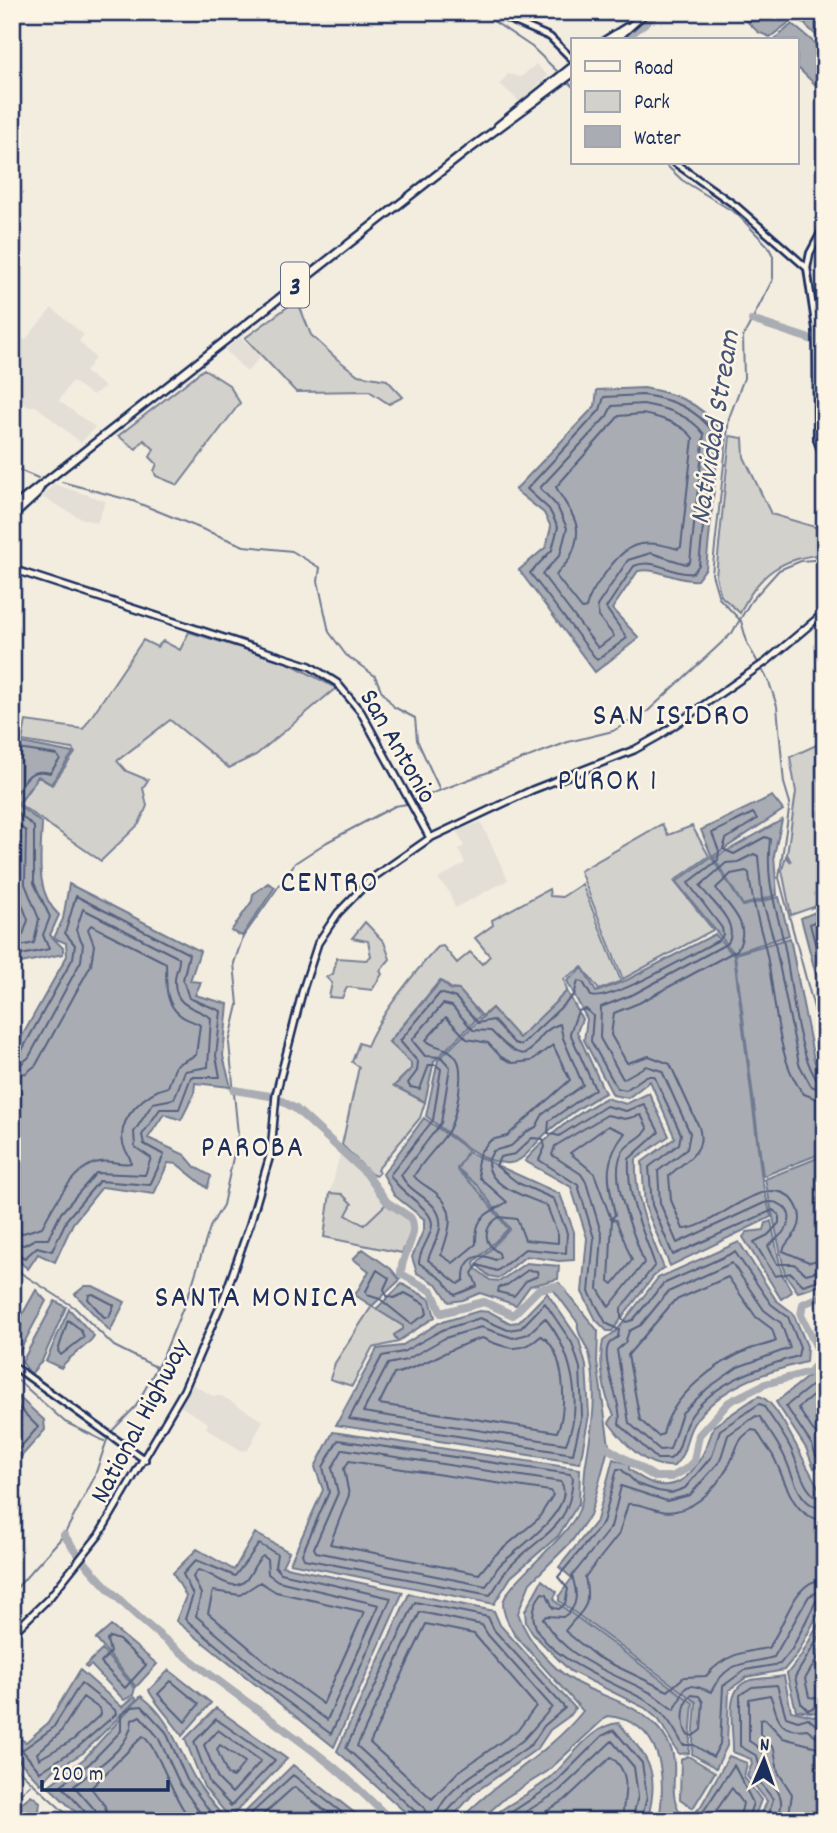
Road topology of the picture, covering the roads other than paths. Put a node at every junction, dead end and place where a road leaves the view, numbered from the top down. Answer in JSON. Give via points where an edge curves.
{"nodes":[{"id":1,"x":492,"y":12,"type":"edge"},
{"id":2,"x":646,"y":12,"type":"edge"},
{"id":3,"x":627,"y":27,"type":"junction"},
{"id":4,"x":609,"y":38,"type":"edge"},
{"id":5,"x":617,"y":38,"type":"edge"},
{"id":6,"x":571,"y":66,"type":"edge"},
{"id":7,"x":571,"y":68,"type":"edge"},
{"id":8,"x":676,"y":164,"type":"edge"},
{"id":9,"x":825,"y":225,"type":"edge"},
{"id":10,"x":807,"y":268,"type":"junction"},
{"id":11,"x":825,"y":461,"type":"edge"},
{"id":12,"x":41,"y":485,"type":"junction"},
{"id":13,"x":12,"y":508,"type":"edge"},
{"id":14,"x":12,"y":517,"type":"edge"},
{"id":15,"x":12,"y":569,"type":"edge"},
{"id":16,"x":825,"y":612,"type":"edge"},
{"id":17,"x":430,"y":838,"type":"junction"},
{"id":18,"x":12,"y":1365,"type":"edge"},
{"id":19,"x":145,"y":1461,"type":"junction"},
{"id":20,"x":12,"y":1634,"type":"edge"}],
"edges":[{"from":1,"to":6,"type":"street","via":[[550,37]]},
{"from":2,"to":3,"type":"highway"},
{"from":3,"to":4,"type":"highway"},
{"from":3,"to":5,"type":"highway"},
{"from":7,"to":12,"type":"highway","number":"3"},
{"from":8,"to":10,"type":"street","via":[[736,206]]},
{"from":9,"to":10,"type":"street"},
{"from":10,"to":11,"type":"street","via":[[816,339],[816,426]]},
{"from":12,"to":13,"type":"highway","number":"3"},
{"from":12,"to":14,"type":"highway","number":"3"},
{"from":15,"to":17,"type":"main road","name":"San Antonio","via":[[329,676],[361,712]]},
{"from":16,"to":17,"type":"main road","name":"National Highway","via":[[760,666],[634,750],[541,786]]},
{"from":17,"to":19,"type":"main road","name":"National Highway","via":[[371,879],[338,913],[318,943],[280,1077],[271,1152],[250,1224],[188,1381]]},
{"from":18,"to":19,"type":"street"},
{"from":19,"to":20,"type":"main road","name":"National Highway","via":[[94,1542]]}]}
